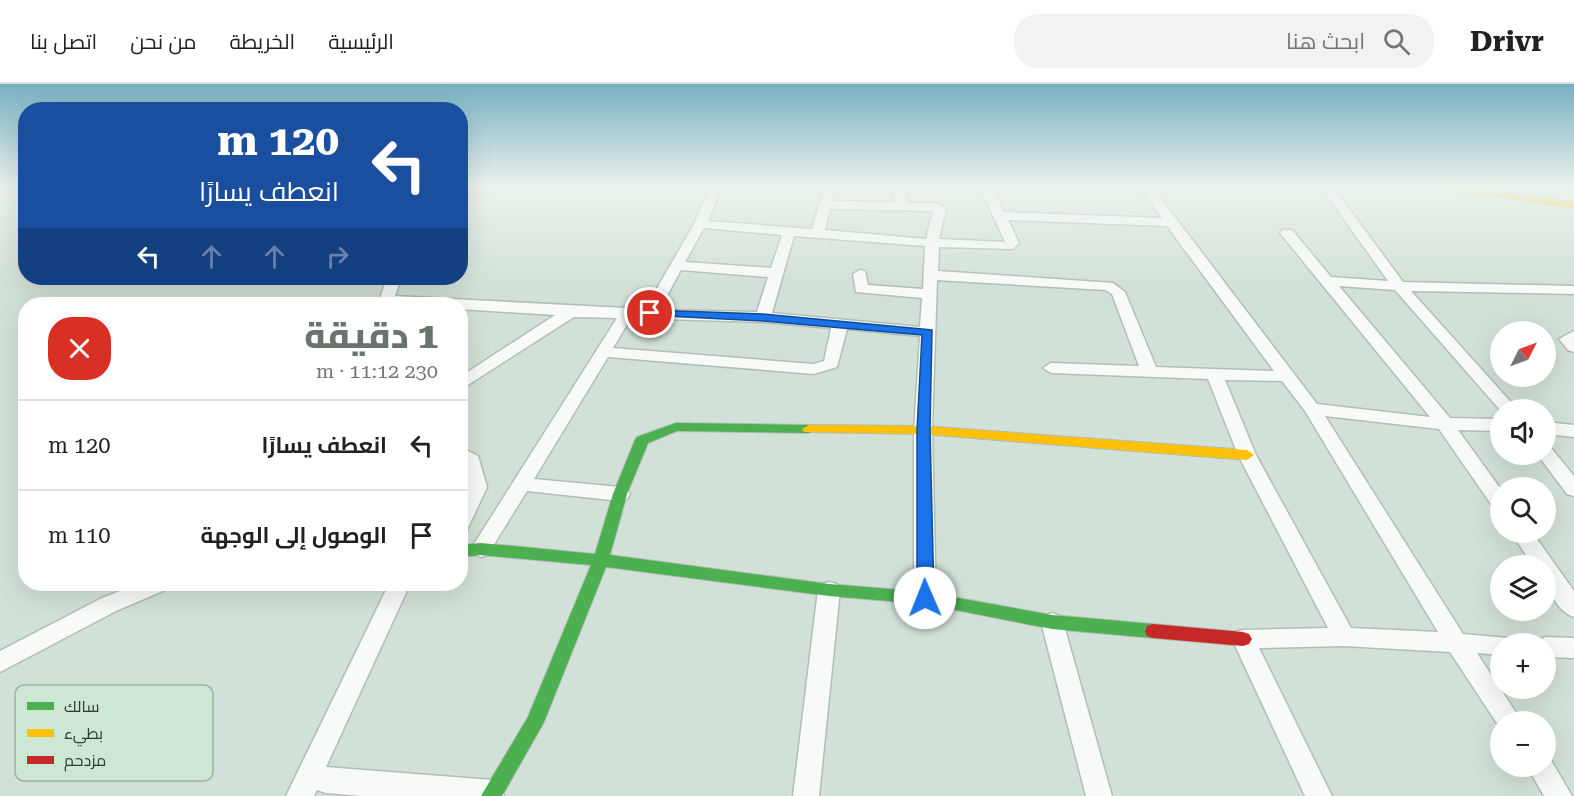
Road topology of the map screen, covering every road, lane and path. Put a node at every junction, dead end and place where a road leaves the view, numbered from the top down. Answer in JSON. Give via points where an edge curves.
{"nodes":[{"id":1,"x":702,"y":220,"type":"edge"},
{"id":2,"x":822,"y":220,"type":"edge"},
{"id":3,"x":937,"y":220,"type":"edge"},
{"id":4,"x":1001,"y":220,"type":"edge"},
{"id":5,"x":1119,"y":220,"type":"edge"},
{"id":6,"x":1351,"y":220,"type":"edge"},
{"id":7,"x":1170,"y":222,"type":"joint"},
{"id":8,"x":700,"y":224,"type":"junction"},
{"id":9,"x":789,"y":232,"type":"junction"},
{"id":10,"x":1287,"y":233,"type":"dead end"},
{"id":11,"x":817,"y":234,"type":"junction"},
{"id":12,"x":932,"y":243,"type":"junction"},
{"id":13,"x":676,"y":266,"type":"junction"},
{"id":14,"x":777,"y":273,"type":"junction"},
{"id":15,"x":860,"y":274,"type":"dead end"},
{"id":16,"x":930,"y":274,"type":"junction"},
{"id":17,"x":1327,"y":281,"type":"junction"},
{"id":18,"x":1399,"y":286,"type":"junction"},
{"id":19,"x":1574,"y":290,"type":"edge"},
{"id":20,"x":929,"y":294,"type":"junction"},
{"id":21,"x":468,"y":305,"type":"edge"},
{"id":22,"x":571,"y":312,"type":"junction"},
{"id":23,"x":627,"y":313,"type":"junction"},
{"id":24,"x":650,"y":313,"type":"junction"},
{"id":25,"x":763,"y":317,"type":"junction"},
{"id":26,"x":840,"y":324,"type":"junction"},
{"id":27,"x":928,"y":332,"type":"junction"},
{"id":28,"x":1574,"y":336,"type":"edge"},
{"id":29,"x":1574,"y":347,"type":"edge"},
{"id":30,"x":603,"y":351,"type":"junction"},
{"id":31,"x":1051,"y":368,"type":"dead end"},
{"id":32,"x":1149,"y":371,"type":"junction"},
{"id":33,"x":1215,"y":376,"type":"junction"},
{"id":34,"x":1287,"y":376,"type":"junction"},
{"id":35,"x":468,"y":381,"type":"edge"},
{"id":36,"x":1500,"y":399,"type":"edge"},
{"id":37,"x":1312,"y":409,"type":"junction"},
{"id":38,"x":1445,"y":424,"type":"junction"},
{"id":39,"x":1490,"y":425,"type":"edge"},
{"id":40,"x":1556,"y":429,"type":"edge"},
{"id":41,"x":923,"y":430,"type":"junction"},
{"id":42,"x":1574,"y":431,"type":"edge"},
{"id":43,"x":1247,"y":454,"type":"junction"},
{"id":44,"x":468,"y":458,"type":"edge"},
{"id":45,"x":1555,"y":465,"type":"edge"},
{"id":46,"x":521,"y":484,"type":"junction"},
{"id":47,"x":1490,"y":488,"type":"edge"},
{"id":48,"x":1574,"y":489,"type":"edge"},
{"id":49,"x":620,"y":494,"type":"junction"},
{"id":50,"x":468,"y":507,"type":"edge"},
{"id":51,"x":481,"y":549,"type":"junction"},
{"id":52,"x":468,"y":550,"type":"edge"},
{"id":53,"x":601,"y":560,"type":"junction"},
{"id":54,"x":1556,"y":582,"type":"edge"},
{"id":55,"x":830,"y":590,"type":"junction"},
{"id":56,"x":138,"y":591,"type":"edge"},
{"id":57,"x":396,"y":591,"type":"edge"},
{"id":58,"x":925,"y":598,"type":"junction"},
{"id":59,"x":1574,"y":608,"type":"edge"},
{"id":60,"x":1052,"y":622,"type":"junction"},
{"id":61,"x":1344,"y":637,"type":"junction"},
{"id":62,"x":1243,"y":639,"type":"junction"},
{"id":63,"x":1457,"y":643,"type":"junction"},
{"id":64,"x":1490,"y":645,"type":"edge"},
{"id":65,"x":1556,"y":647,"type":"edge"},
{"id":66,"x":1574,"y":648,"type":"edge"},
{"id":67,"x":0,"y":662,"type":"edge"},
{"id":68,"x":1503,"y":711,"type":"edge"},
{"id":69,"x":313,"y":773,"type":"junction"},
{"id":70,"x":1547,"y":777,"type":"edge"},
{"id":71,"x":491,"y":795,"type":"edge"},
{"id":72,"x":299,"y":796,"type":"edge"},
{"id":73,"x":806,"y":796,"type":"edge"},
{"id":74,"x":1099,"y":796,"type":"edge"},
{"id":75,"x":1318,"y":796,"type":"edge"},
{"id":76,"x":1559,"y":796,"type":"edge"}],
"edges":[{"from":1,"to":8,"type":"street"},
{"from":2,"to":11,"type":"street"},
{"from":3,"to":12,"type":"street"},
{"from":4,"to":12,"type":"street","via":[[1011,243],[1008,246]]},
{"from":5,"to":7,"type":"street"},
{"from":6,"to":18,"type":"street"},
{"from":7,"to":34,"type":"street"},
{"from":8,"to":9,"type":"street"},
{"from":8,"to":13,"type":"street"},
{"from":9,"to":11,"type":"street"},
{"from":9,"to":14,"type":"street"},
{"from":10,"to":17,"type":"street"},
{"from":11,"to":12,"type":"street"},
{"from":12,"to":16,"type":"street"},
{"from":13,"to":14,"type":"street"},
{"from":13,"to":24,"type":"street"},
{"from":14,"to":25,"type":"street"},
{"from":15,"to":20,"type":"street","via":[[861,289]]},
{"from":16,"to":20,"type":"street"},
{"from":16,"to":32,"type":"street","via":[[1108,286],[1118,292]]},
{"from":17,"to":18,"type":"street"},
{"from":17,"to":38,"type":"street"},
{"from":18,"to":19,"type":"street"},
{"from":18,"to":36,"type":"street"},
{"from":20,"to":27,"type":"street"},
{"from":21,"to":22,"type":"street"},
{"from":22,"to":23,"type":"street"},
{"from":22,"to":35,"type":"street"},
{"from":23,"to":24,"type":"street"},
{"from":23,"to":30,"type":"street"},
{"from":24,"to":25,"type":"street"},
{"from":25,"to":26,"type":"street"},
{"from":26,"to":27,"type":"street"},
{"from":26,"to":30,"type":"street","via":[[831,364],[814,369]]},
{"from":27,"to":41,"type":"street"},
{"from":28,"to":29,"type":"street","via":[[1567,339]]},
{"from":30,"to":46,"type":"street"},
{"from":31,"to":32,"type":"street"},
{"from":32,"to":33,"type":"street"},
{"from":33,"to":34,"type":"street"},
{"from":33,"to":43,"type":"street"},
{"from":34,"to":37,"type":"street"},
{"from":37,"to":38,"type":"street"},
{"from":37,"to":63,"type":"street"},
{"from":38,"to":39,"type":"street"},
{"from":38,"to":47,"type":"street"},
{"from":40,"to":42,"type":"street"},
{"from":41,"to":43,"type":"main road"},
{"from":41,"to":49,"type":"main road","via":[[676,427],[642,440]]},
{"from":41,"to":58,"type":"street"},
{"from":43,"to":61,"type":"street"},
{"from":44,"to":50,"type":"street","via":[[477,487]]},
{"from":45,"to":48,"type":"street"},
{"from":46,"to":49,"type":"street"},
{"from":46,"to":51,"type":"street"},
{"from":49,"to":53,"type":"main road"},
{"from":51,"to":52,"type":"main road"},
{"from":51,"to":53,"type":"main road"},
{"from":53,"to":55,"type":"main road"},
{"from":53,"to":71,"type":"main road","via":[[535,722]]},
{"from":54,"to":59,"type":"street"},
{"from":55,"to":58,"type":"main road"},
{"from":55,"to":73,"type":"street"},
{"from":56,"to":67,"type":"street"},
{"from":57,"to":69,"type":"street","via":[[318,752]]},
{"from":58,"to":60,"type":"main road"},
{"from":60,"to":62,"type":"main road"},
{"from":60,"to":74,"type":"street"},
{"from":61,"to":62,"type":"street"},
{"from":61,"to":63,"type":"street"},
{"from":62,"to":75,"type":"street"},
{"from":63,"to":64,"type":"street"},
{"from":63,"to":68,"type":"street"},
{"from":65,"to":66,"type":"street"},
{"from":69,"to":71,"type":"street","via":[[326,781]]},
{"from":69,"to":72,"type":"street"},
{"from":70,"to":76,"type":"street"}]}
